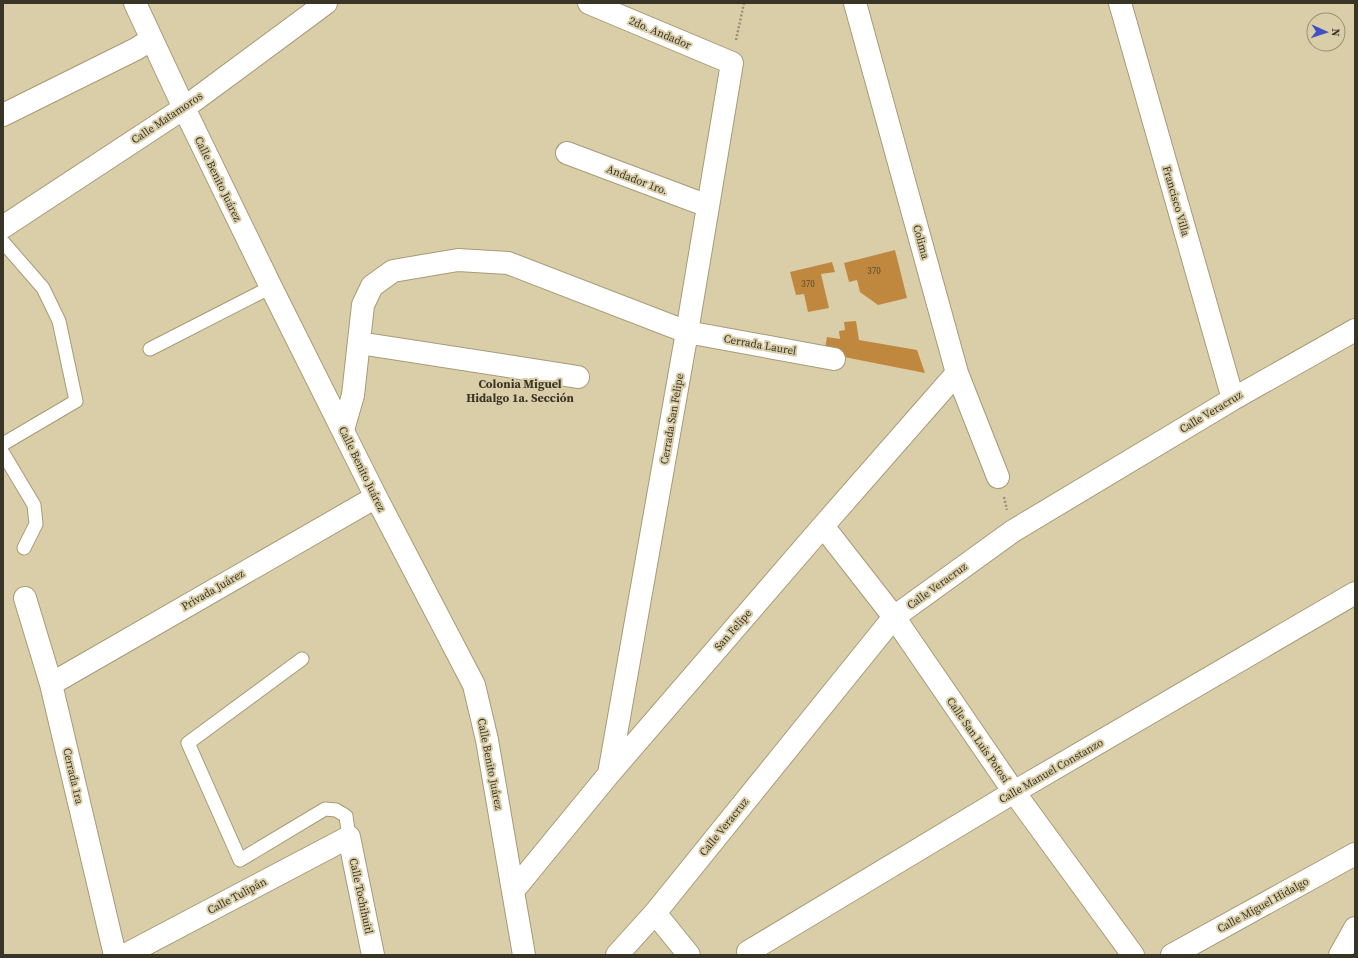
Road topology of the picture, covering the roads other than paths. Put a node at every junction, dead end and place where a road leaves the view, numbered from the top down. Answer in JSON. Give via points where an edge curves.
{"nodes":[{"id":1,"x":135,"y":3,"type":"edge"},
{"id":2,"x":326,"y":3,"type":"edge"},
{"id":3,"x":589,"y":3,"type":"edge"},
{"id":4,"x":855,"y":3,"type":"edge"},
{"id":5,"x":1120,"y":3,"type":"edge"},
{"id":6,"x":152,"y":39,"type":"junction"},
{"id":7,"x":732,"y":63,"type":"joint"},
{"id":8,"x":184,"y":108,"type":"junction"},
{"id":9,"x":3,"y":115,"type":"edge"},
{"id":10,"x":567,"y":153,"type":"dead end"},
{"id":11,"x":708,"y":206,"type":"junction"},
{"id":12,"x":3,"y":227,"type":"edge"},
{"id":13,"x":3,"y":242,"type":"edge"},
{"id":14,"x":271,"y":287,"type":"junction"},
{"id":15,"x":1355,"y":330,"type":"edge"},
{"id":16,"x":687,"y":332,"type":"junction"},
{"id":17,"x":359,"y":343,"type":"junction"},
{"id":18,"x":150,"y":348,"type":"dead end"},
{"id":19,"x":834,"y":359,"type":"dead end"},
{"id":20,"x":957,"y":373,"type":"junction"},
{"id":21,"x":578,"y":377,"type":"dead end"},
{"id":22,"x":1233,"y":398,"type":"junction"},
{"id":23,"x":343,"y":430,"type":"junction"},
{"id":24,"x":3,"y":444,"type":"edge"},
{"id":25,"x":3,"y":453,"type":"edge"},
{"id":26,"x":998,"y":477,"type":"road end"},
{"id":27,"x":376,"y":497,"type":"junction"},
{"id":28,"x":823,"y":526,"type":"junction"},
{"id":29,"x":24,"y":548,"type":"dead end"},
{"id":30,"x":1355,"y":593,"type":"edge"},
{"id":31,"x":24,"y":598,"type":"dead end"},
{"id":32,"x":894,"y":617,"type":"junction"},
{"id":33,"x":302,"y":659,"type":"dead end"},
{"id":34,"x":50,"y":684,"type":"junction"},
{"id":35,"x":609,"y":774,"type":"junction"},
{"id":36,"x":1014,"y":792,"type":"junction"},
{"id":37,"x":349,"y":837,"type":"junction"},
{"id":38,"x":1355,"y":854,"type":"edge"},
{"id":39,"x":513,"y":891,"type":"junction"},
{"id":40,"x":655,"y":913,"type":"junction"},
{"id":41,"x":1355,"y":928,"type":"edge"},
{"id":42,"x":748,"y":952,"type":"dead end"},
{"id":43,"x":115,"y":955,"type":"edge"},
{"id":44,"x":126,"y":955,"type":"edge"},
{"id":45,"x":373,"y":955,"type":"edge"},
{"id":46,"x":524,"y":955,"type":"edge"},
{"id":47,"x":617,"y":955,"type":"edge"},
{"id":48,"x":689,"y":955,"type":"edge"},
{"id":49,"x":1133,"y":955,"type":"edge"},
{"id":50,"x":1172,"y":955,"type":"edge"},
{"id":51,"x":1340,"y":955,"type":"edge"}],
"edges":[{"from":1,"to":6,"type":"street","name":"Calle Benito Juárez"},
{"from":2,"to":8,"type":"street","name":"Calle Matamoros"},
{"from":3,"to":7,"type":"street","name":"2do. Andador"},
{"from":4,"to":20,"type":"street","name":"Colima"},
{"from":5,"to":22,"type":"street","name":"Francisco Villa"},
{"from":6,"to":8,"type":"street","name":"Calle Benito Juárez"},
{"from":6,"to":9,"type":"street"},
{"from":7,"to":11,"type":"street","name":"Cerrada San Felipe"},
{"from":8,"to":12,"type":"street","name":"Calle Matamoros"},
{"from":8,"to":14,"type":"street","name":"Calle Benito Juárez"},
{"from":10,"to":11,"type":"street","name":"Andador 1ro."},
{"from":11,"to":16,"type":"street","name":"Cerrada San Felipe"},
{"from":13,"to":24,"type":"lane","via":[[43,288],[59,321],[76,401]]},
{"from":14,"to":18,"type":"lane"},
{"from":14,"to":23,"type":"street","name":"Calle Benito Juárez"},
{"from":15,"to":22,"type":"street","name":"Calle Veracruz"},
{"from":16,"to":17,"type":"street","name":"Cerrada Laurel","via":[[508,263],[458,260],[393,271],[372,286],[363,305]]},
{"from":16,"to":19,"type":"street","name":"Cerrada Laurel"},
{"from":16,"to":35,"type":"street","name":"Cerrada San Felipe"},
{"from":17,"to":21,"type":"street"},
{"from":17,"to":23,"type":"street","name":"Cerrada Laurel","via":[[353,394]]},
{"from":20,"to":26,"type":"street","name":"Colima"},
{"from":20,"to":28,"type":"street","name":"San Felipe"},
{"from":22,"to":32,"type":"street","name":"Calle Veracruz","via":[[1013,531]]},
{"from":23,"to":27,"type":"street","name":"Calle Benito Juárez"},
{"from":25,"to":29,"type":"lane","via":[[34,504],[36,524]]},
{"from":27,"to":34,"type":"street","name":"Privada Juárez"},
{"from":27,"to":39,"type":"street","name":"Calle Benito Juárez","via":[[474,685],[487,740]]},
{"from":28,"to":32,"type":"street","name":"Calle San Luis Potosí"},
{"from":28,"to":35,"type":"street","name":"San Felipe"},
{"from":30,"to":36,"type":"street","name":"Calle Manuel Constanzo"},
{"from":31,"to":34,"type":"street","name":"Cerrada 1ra"},
{"from":32,"to":36,"type":"street","name":"Calle San Luis Potosí"},
{"from":32,"to":40,"type":"street","name":"Calle Veracruz"},
{"from":33,"to":37,"type":"lane","via":[[188,743],[240,860],[325,809],[336,810],[346,816]]},
{"from":34,"to":43,"type":"street","name":"Cerrada 1ra"},
{"from":35,"to":39,"type":"street","name":"San Felipe"},
{"from":36,"to":42,"type":"street","name":"Calle Manuel Constanzo"},
{"from":36,"to":49,"type":"street","name":"Calle San Luis Potosí"},
{"from":37,"to":44,"type":"street","name":"Calle Tulipán"},
{"from":37,"to":45,"type":"street","name":"Calle Tochihuitl"},
{"from":38,"to":50,"type":"street","name":"Calle Miguel Hidalgo"},
{"from":39,"to":46,"type":"street","name":"Calle Benito Juárez"},
{"from":40,"to":47,"type":"street","name":"Calle Veracruz"},
{"from":40,"to":48,"type":"street"},
{"from":41,"to":51,"type":"street"}]}
